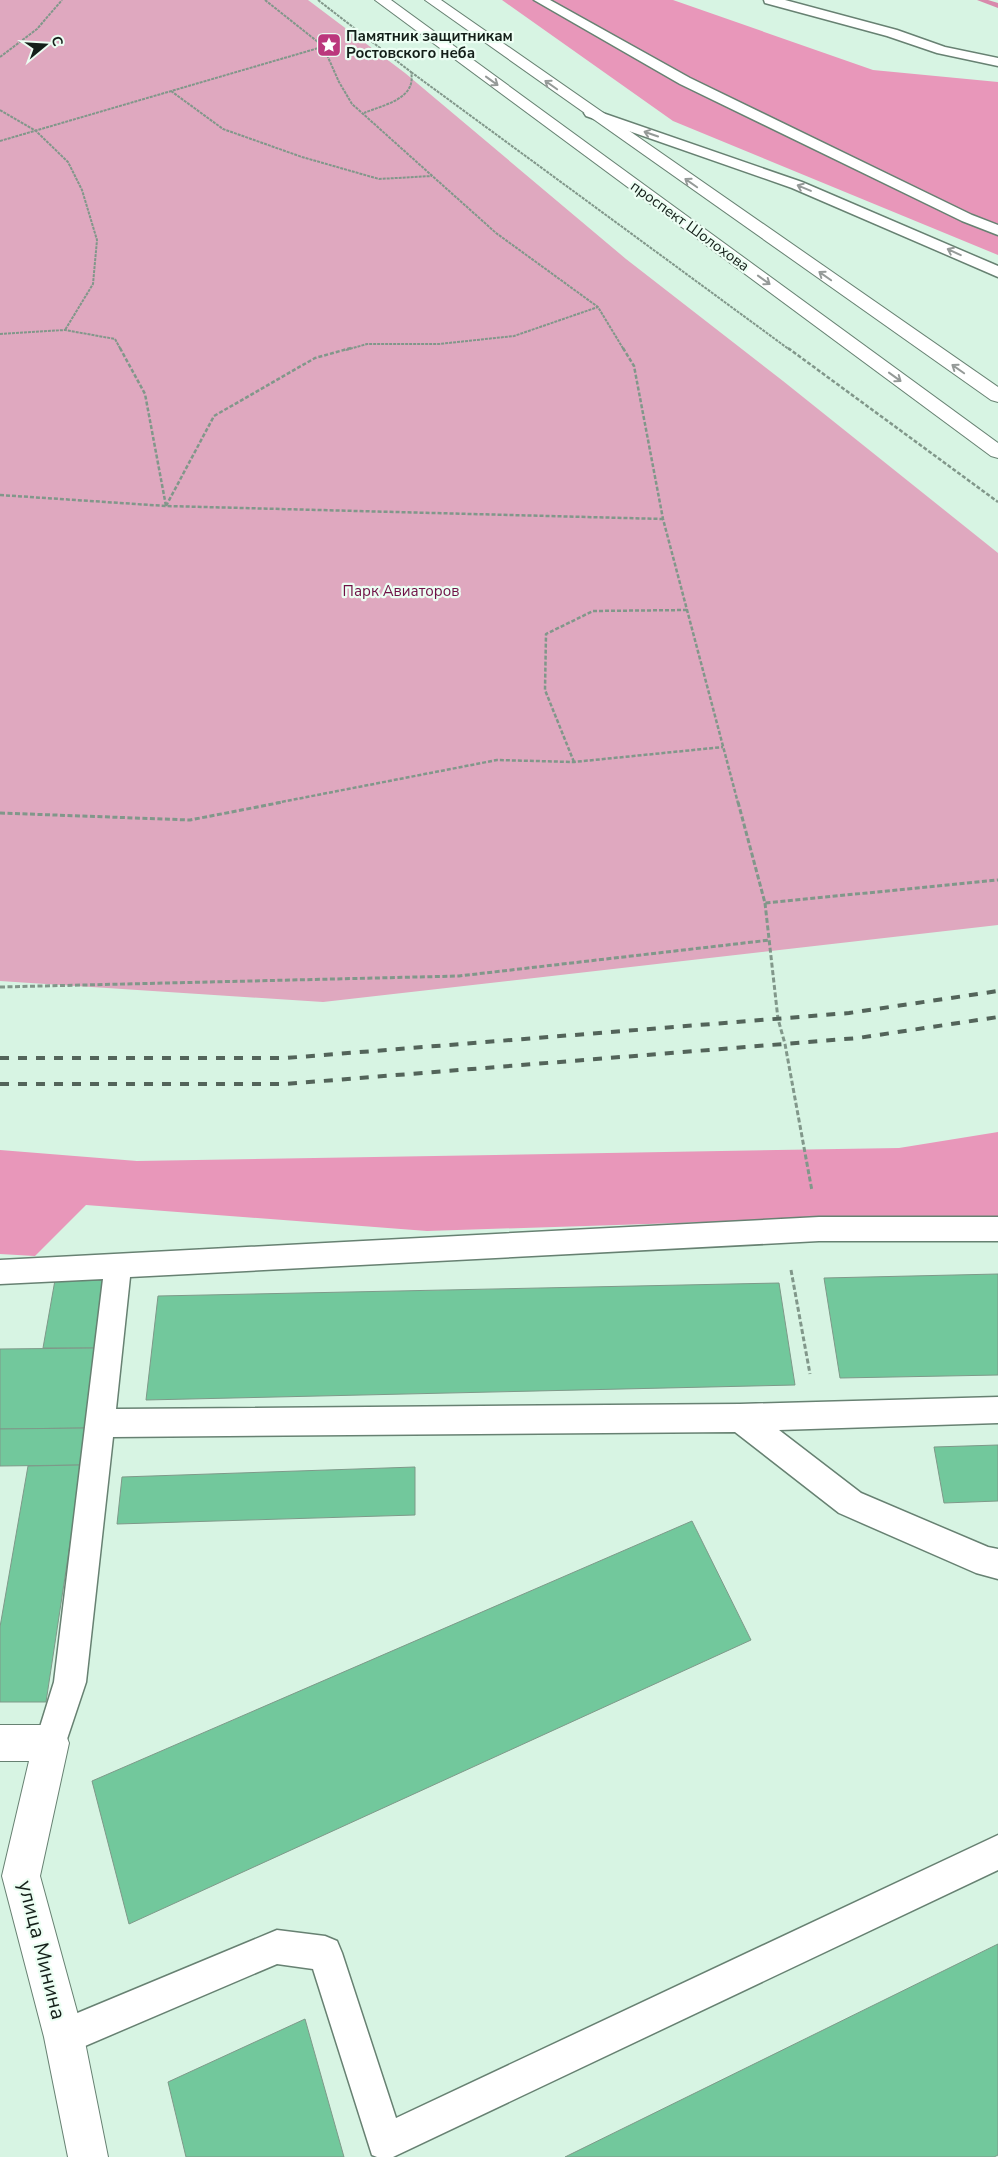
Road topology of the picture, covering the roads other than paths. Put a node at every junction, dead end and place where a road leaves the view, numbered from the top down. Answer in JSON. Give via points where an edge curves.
{"nodes":[{"id":1,"x":382,"y":0,"type":"edge"},
{"id":2,"x":432,"y":0,"type":"edge"},
{"id":3,"x":540,"y":0,"type":"edge"},
{"id":4,"x":770,"y":0,"type":"edge"},
{"id":5,"x":998,"y":62,"type":"edge"},
{"id":6,"x":591,"y":113,"type":"junction"},
{"id":7,"x":998,"y":230,"type":"edge"},
{"id":8,"x":998,"y":272,"type":"edge"},
{"id":9,"x":998,"y":396,"type":"edge"},
{"id":10,"x":998,"y":452,"type":"edge"},
{"id":11,"x":998,"y":1229,"type":"edge"},
{"id":12,"x":118,"y":1267,"type":"junction"},
{"id":13,"x":0,"y":1272,"type":"edge"},
{"id":14,"x":998,"y":1410,"type":"edge"},
{"id":15,"x":740,"y":1418,"type":"junction"},
{"id":16,"x":100,"y":1423,"type":"junction"},
{"id":17,"x":998,"y":1564,"type":"edge"},
{"id":18,"x":0,"y":1743,"type":"edge"},
{"id":19,"x":51,"y":1743,"type":"junction"},
{"id":20,"x":998,"y":1852,"type":"edge"},
{"id":21,"x":64,"y":2037,"type":"junction"},
{"id":22,"x":88,"y":2157,"type":"edge"}],
"edges":[{"from":1,"to":10,"type":"main road","name":"проспект Шолохова","one_way":true},
{"from":6,"to":2,"type":"main road","name":"проспект Шолохова","one_way":true},
{"from":3,"to":7,"type":"lane","via":[[685,81]]},
{"from":4,"to":5,"type":"lane","via":[[942,50]]},
{"from":8,"to":6,"type":"lane","one_way":true,"via":[[797,185]]},
{"from":9,"to":6,"type":"main road","name":"проспект Шолохова","one_way":true},
{"from":11,"to":12,"type":"lane","via":[[819,1229]]},
{"from":12,"to":13,"type":"lane"},
{"from":12,"to":16,"type":"lane"},
{"from":14,"to":15,"type":"lane"},
{"from":15,"to":16,"type":"lane"},
{"from":15,"to":17,"type":"lane","via":[[850,1503]]},
{"from":16,"to":19,"type":"lane","via":[[70,1682]]},
{"from":18,"to":19,"type":"main road"},
{"from":19,"to":21,"type":"main road","name":"улица Минина","via":[[21,1876]]},
{"from":20,"to":21,"type":"lane","via":[[385,2142],[325,1953],[277,1947]]},
{"from":21,"to":22,"type":"main road","name":"улица Минина"}]}
